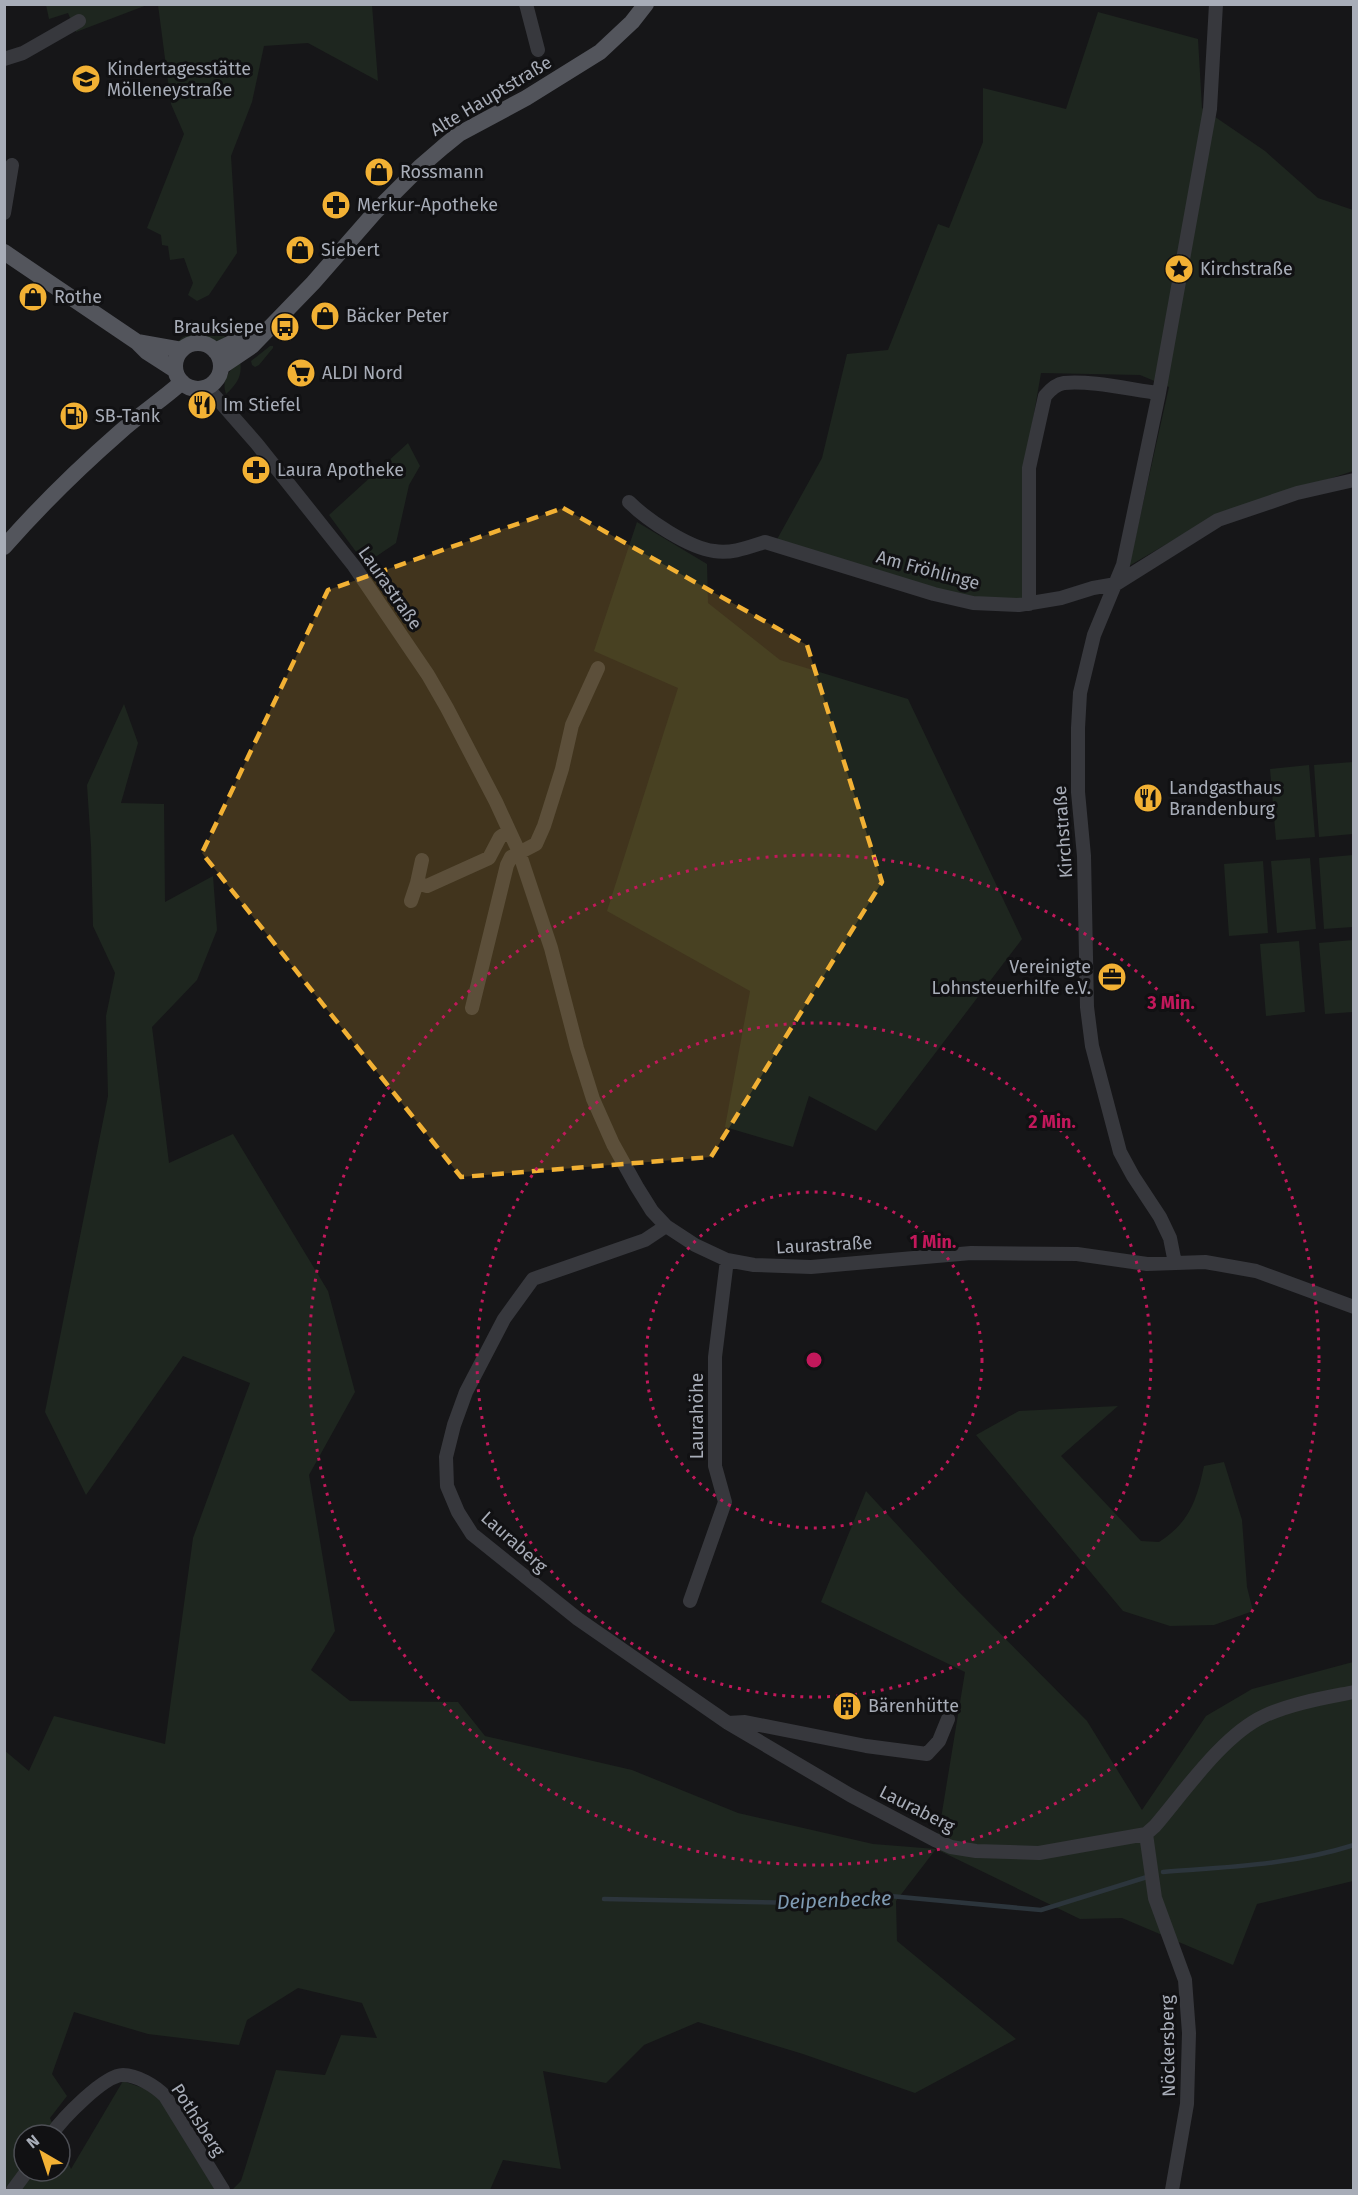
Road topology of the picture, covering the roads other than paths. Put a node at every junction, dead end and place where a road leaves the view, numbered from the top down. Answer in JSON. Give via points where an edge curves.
{"nodes":[{"id":1,"x":526,"y":4,"type":"edge"},
{"id":2,"x":646,"y":4,"type":"edge"},
{"id":3,"x":1216,"y":4,"type":"edge"},
{"id":4,"x":79,"y":21,"type":"dead end"},
{"id":5,"x":538,"y":50,"type":"dead end"},
{"id":6,"x":4,"y":59,"type":"edge"},
{"id":7,"x":12,"y":165,"type":"dead end"},
{"id":8,"x":4,"y":213,"type":"edge"},
{"id":9,"x":4,"y":252,"type":"edge"},
{"id":10,"x":263,"y":333,"type":"junction"},
{"id":11,"x":137,"y":342,"type":"junction"},
{"id":12,"x":182,"y":350,"type":"junction"},
{"id":13,"x":215,"y":351,"type":"junction"},
{"id":14,"x":221,"y":367,"type":"junction"},
{"id":15,"x":179,"y":376,"type":"junction"},
{"id":16,"x":207,"y":387,"type":"junction"},
{"id":17,"x":1159,"y":393,"type":"junction"},
{"id":18,"x":1353,"y":480,"type":"edge"},
{"id":19,"x":629,"y":502,"type":"dead end"},
{"id":20,"x":4,"y":547,"type":"edge"},
{"id":21,"x":1116,"y":584,"type":"junction"},
{"id":22,"x":1029,"y":604,"type":"junction"},
{"id":23,"x":598,"y":668,"type":"dead end"},
{"id":24,"x":509,"y":831,"type":"junction"},
{"id":25,"x":519,"y":852,"type":"junction"},
{"id":26,"x":422,"y":860,"type":"dead end"},
{"id":27,"x":417,"y":883,"type":"junction"},
{"id":28,"x":411,"y":901,"type":"dead end"},
{"id":29,"x":472,"y":1008,"type":"dead end"},
{"id":30,"x":666,"y":1226,"type":"junction"},
{"id":31,"x":727,"y":1260,"type":"junction"},
{"id":32,"x":1175,"y":1263,"type":"junction"},
{"id":33,"x":1353,"y":1307,"type":"edge"},
{"id":34,"x":690,"y":1601,"type":"dead end"},
{"id":35,"x":1353,"y":1692,"type":"edge"},
{"id":36,"x":948,"y":1719,"type":"dead end"},
{"id":37,"x":728,"y":1723,"type":"junction"},
{"id":38,"x":1146,"y":1834,"type":"junction"},
{"id":39,"x":60,"y":2123,"type":"edge"},
{"id":40,"x":223,"y":2190,"type":"edge"},
{"id":41,"x":1172,"y":2190,"type":"edge"}],
"edges":[{"from":1,"to":5,"type":"street"},
{"from":2,"to":10,"type":"main road","name":"Alte Hauptstraße","via":[[600,52],[459,134],[438,151]]},
{"from":3,"to":17,"type":"street","name":"Kirchstraße","via":[[1210,109]]},
{"from":4,"to":6,"type":"street"},
{"from":7,"to":8,"type":"street"},
{"from":9,"to":11,"type":"main road"},
{"from":10,"to":13,"type":"main road","name":"Alte Hauptstraße"},
{"from":10,"to":14,"type":"main road","name":"Alte Hauptstraße","via":[[252,346]]},
{"from":11,"to":12,"type":"main road"},
{"from":11,"to":15,"type":"main road"},
{"from":12,"to":13,"type":"main road","via":[[199,343]]},
{"from":12,"to":15,"type":"main road","via":[[176,359]]},
{"from":13,"to":14,"type":"main road"},
{"from":14,"to":16,"type":"main road"},
{"from":15,"to":16,"type":"main road","via":[[189,387]]},
{"from":15,"to":20,"type":"main road","via":[[165,398],[85,464]]},
{"from":16,"to":24,"type":"street","name":"Laurastraße","via":[[354,566],[428,675]]},
{"from":17,"to":21,"type":"street","name":"Kirchstraße"},
{"from":17,"to":22,"type":"street","via":[[1063,383],[1045,396],[1029,468]]},
{"from":18,"to":21,"type":"street","name":"Am Fröhlinge","via":[[1297,493],[1218,520]]},
{"from":19,"to":22,"type":"street","name":"Am Fröhlinge","via":[[645,518],[714,551],[739,550],[765,542],[934,594],[973,603]]},
{"from":21,"to":22,"type":"street","name":"Am Fröhlinge"},
{"from":21,"to":32,"type":"street","name":"Kirchstraße","via":[[1094,635],[1080,693],[1077,792],[1084,856],[1087,1006],[1092,1046],[1120,1152],[1170,1238]]},
{"from":23,"to":25,"type":"street","via":[[572,725],[544,826],[536,844]]},
{"from":24,"to":25,"type":"street","name":"Laurastraße"},
{"from":24,"to":27,"type":"street","via":[[500,837],[489,858],[428,886]]},
{"from":25,"to":29,"type":"street","via":[[507,865]]},
{"from":25,"to":30,"type":"street","name":"Laurastraße","via":[[551,948],[593,1099],[637,1187]]},
{"from":26,"to":27,"type":"street"},
{"from":27,"to":28,"type":"street"},
{"from":30,"to":31,"type":"street","name":"Laurastraße"},
{"from":30,"to":37,"type":"street","name":"Lauraberg","via":[[645,1239],[533,1280],[524,1290],[504,1319],[466,1392],[446,1457],[447,1486],[472,1534],[492,1551],[578,1619]]},
{"from":31,"to":32,"type":"street","name":"Laurastraße","via":[[811,1267],[981,1253],[1077,1254],[1147,1264]]},
{"from":31,"to":34,"type":"street","name":"Laurahöhe","via":[[715,1357],[715,1466],[725,1502]]},
{"from":32,"to":33,"type":"street","name":"Laurastraße","via":[[1256,1271]]},
{"from":35,"to":38,"type":"street","via":[[1306,1702],[1244,1727]]},
{"from":36,"to":37,"type":"street","via":[[939,1741],[927,1754],[745,1722]]},
{"from":37,"to":38,"type":"street","name":"Lauraberg","via":[[860,1800],[951,1847],[1039,1853]]},
{"from":38,"to":41,"type":"street","name":"Nöckersberg","via":[[1155,1898],[1185,1980],[1189,2033],[1187,2104]]},
{"from":39,"to":40,"type":"street","name":"Pothsberg","via":[[113,2078],[123,2075],[137,2079],[165,2096]]}]}
